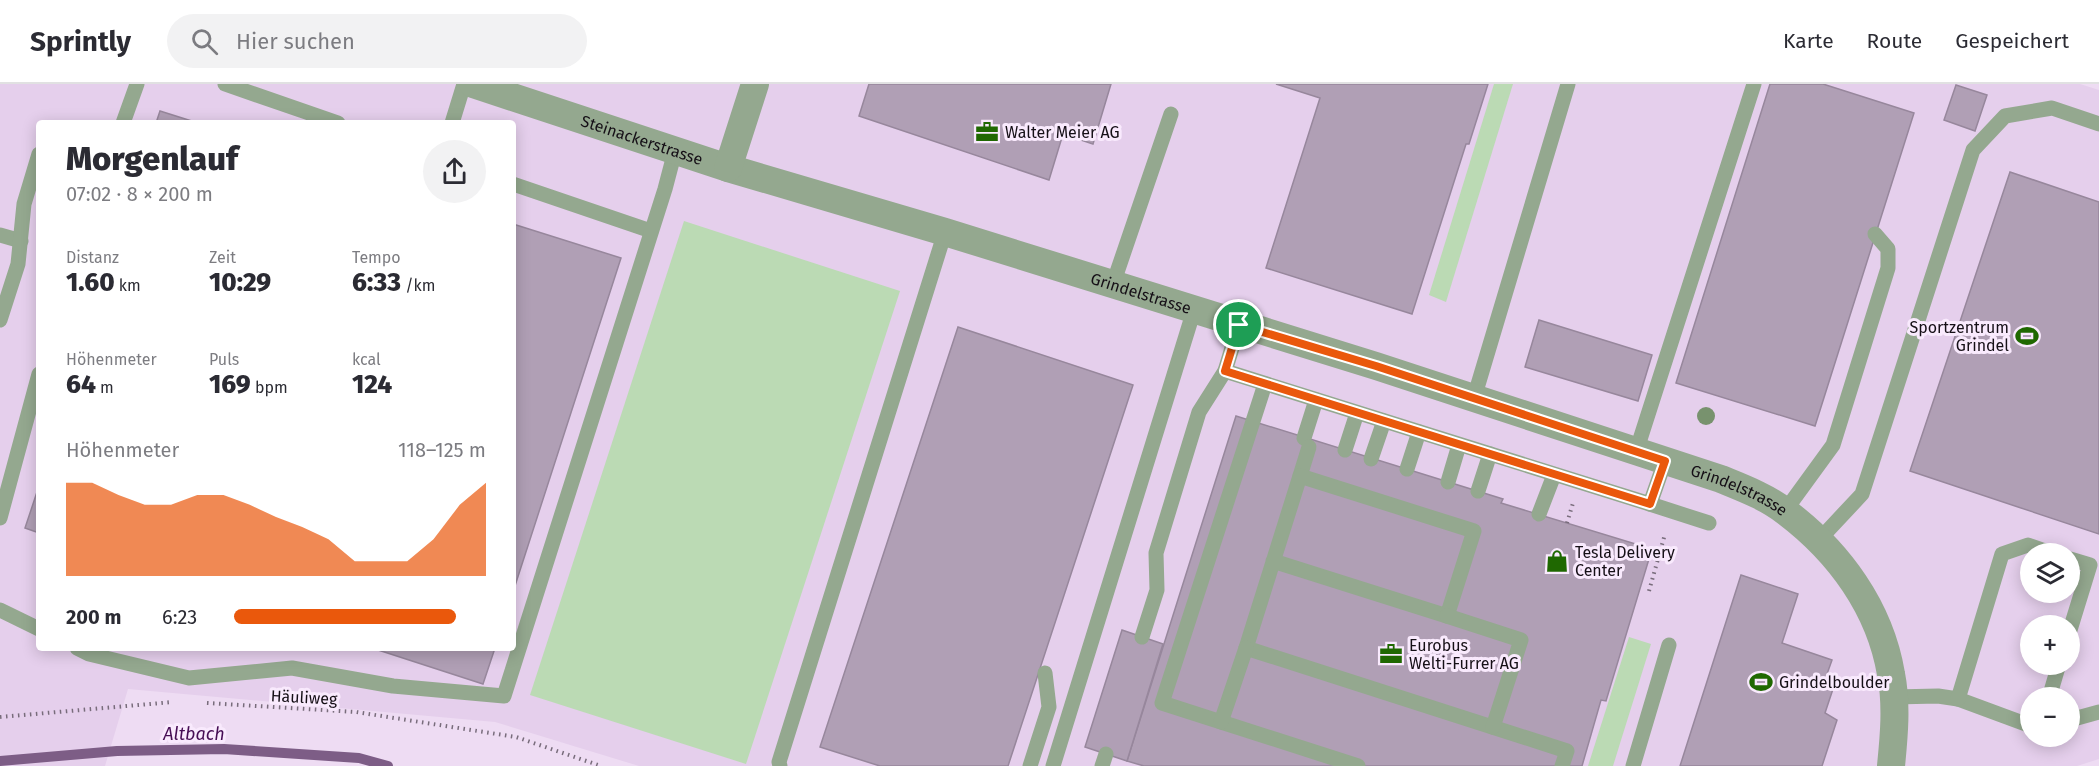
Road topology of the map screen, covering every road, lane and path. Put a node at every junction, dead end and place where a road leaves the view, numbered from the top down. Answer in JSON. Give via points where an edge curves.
{"nodes":[{"id":1,"x":137,"y":84,"type":"edge"},
{"id":2,"x":225,"y":84,"type":"edge"},
{"id":3,"x":464,"y":84,"type":"edge"},
{"id":4,"x":473,"y":84,"type":"edge"},
{"id":5,"x":755,"y":84,"type":"edge"},
{"id":6,"x":1568,"y":84,"type":"edge"},
{"id":7,"x":1754,"y":84,"type":"edge"},
{"id":8,"x":1171,"y":114,"type":"dead end"},
{"id":9,"x":124,"y":120,"type":"edge"},
{"id":10,"x":329,"y":120,"type":"edge"},
{"id":11,"x":453,"y":120,"type":"edge"},
{"id":12,"x":2099,"y":124,"type":"edge"},
{"id":13,"x":675,"y":151,"type":"junction"},
{"id":14,"x":36,"y":164,"type":"edge"},
{"id":15,"x":728,"y":168,"type":"junction"},
{"id":16,"x":516,"y":185,"type":"edge"},
{"id":17,"x":651,"y":231,"type":"junction"},
{"id":18,"x":945,"y":231,"type":"junction"},
{"id":19,"x":1875,"y":234,"type":"dead end"},
{"id":20,"x":0,"y":235,"type":"edge"},
{"id":21,"x":21,"y":241,"type":"junction"},
{"id":22,"x":1113,"y":284,"type":"junction"},
{"id":23,"x":1194,"y":310,"type":"junction"},
{"id":24,"x":0,"y":320,"type":"edge"},
{"id":25,"x":1239,"y":325,"type":"junction"},
{"id":26,"x":1225,"y":371,"type":"junction"},
{"id":27,"x":1265,"y":384,"type":"junction"},
{"id":28,"x":36,"y":385,"type":"edge"},
{"id":29,"x":1474,"y":398,"type":"junction"},
{"id":30,"x":1316,"y":400,"type":"junction"},
{"id":31,"x":1357,"y":413,"type":"junction"},
{"id":32,"x":1384,"y":421,"type":"junction"},
{"id":33,"x":1419,"y":432,"type":"junction"},
{"id":34,"x":1459,"y":445,"type":"junction"},
{"id":35,"x":1345,"y":450,"type":"dead end"},
{"id":36,"x":1636,"y":452,"type":"junction"},
{"id":37,"x":1490,"y":454,"type":"junction"},
{"id":38,"x":1371,"y":459,"type":"dead end"},
{"id":39,"x":1665,"y":461,"type":"junction"},
{"id":40,"x":1407,"y":469,"type":"dead end"},
{"id":41,"x":1554,"y":475,"type":"junction"},
{"id":42,"x":1300,"y":476,"type":"junction"},
{"id":43,"x":1448,"y":482,"type":"dead end"},
{"id":44,"x":1478,"y":491,"type":"dead end"},
{"id":45,"x":1650,"y":504,"type":"junction"},
{"id":46,"x":1785,"y":511,"type":"junction"},
{"id":47,"x":1539,"y":514,"type":"dead end"},
{"id":48,"x":0,"y":518,"type":"edge"},
{"id":49,"x":1709,"y":523,"type":"dead end"},
{"id":50,"x":1819,"y":540,"type":"junction"},
{"id":51,"x":2020,"y":548,"type":"edge"},
{"id":52,"x":1661,"y":551,"type":"dead end"},
{"id":53,"x":1273,"y":561,"type":"junction"},
{"id":54,"x":2094,"y":566,"type":"edge"},
{"id":55,"x":1649,"y":591,"type":"dead end"},
{"id":56,"x":0,"y":610,"type":"edge"},
{"id":57,"x":2076,"y":615,"type":"edge"},
{"id":58,"x":1447,"y":616,"type":"junction"},
{"id":59,"x":36,"y":628,"type":"edge"},
{"id":60,"x":1142,"y":637,"type":"dead end"},
{"id":61,"x":1669,"y":645,"type":"dead end"},
{"id":62,"x":1245,"y":648,"type":"junction"},
{"id":63,"x":83,"y":651,"type":"edge"},
{"id":64,"x":1045,"y":674,"type":"dead end"},
{"id":65,"x":1894,"y":698,"type":"junction"},
{"id":66,"x":1958,"y":699,"type":"junction"},
{"id":67,"x":182,"y":702,"type":"dead end"},
{"id":68,"x":205,"y":703,"type":"dead end"},
{"id":69,"x":2099,"y":712,"type":"edge"},
{"id":70,"x":0,"y":717,"type":"edge"},
{"id":71,"x":2080,"y":717,"type":"edge"},
{"id":72,"x":1221,"y":722,"type":"junction"},
{"id":73,"x":2020,"y":722,"type":"edge"},
{"id":74,"x":1493,"y":727,"type":"junction"},
{"id":75,"x":601,"y":766,"type":"edge"},
{"id":76,"x":780,"y":766,"type":"edge"},
{"id":77,"x":1030,"y":766,"type":"edge"},
{"id":78,"x":1053,"y":766,"type":"edge"},
{"id":79,"x":1358,"y":766,"type":"edge"},
{"id":80,"x":1562,"y":766,"type":"edge"},
{"id":81,"x":1633,"y":766,"type":"edge"},
{"id":82,"x":1891,"y":766,"type":"edge"}],
"edges":[{"from":1,"to":9,"type":"lane"},
{"from":2,"to":10,"type":"lane"},
{"from":3,"to":11,"type":"lane"},
{"from":4,"to":13,"type":"street","name":"Steinackerstrasse"},
{"from":5,"to":15,"type":"street"},
{"from":6,"to":29,"type":"lane"},
{"from":7,"to":36,"type":"lane"},
{"from":8,"to":22,"type":"lane"},
{"from":12,"to":50,"type":"lane","via":[[2052,108],[2005,116],[1973,150],[1862,494]]},
{"from":13,"to":15,"type":"street","name":"Steinackerstrasse"},
{"from":13,"to":17,"type":"lane"},
{"from":14,"to":21,"type":"lane","via":[[24,204]]},
{"from":15,"to":18,"type":"street","name":"Grindelstrasse"},
{"from":16,"to":17,"type":"lane"},
{"from":17,"to":63,"type":"lane","via":[[504,696],[393,686],[292,668],[189,678]]},
{"from":18,"to":22,"type":"street","name":"Grindelstrasse"},
{"from":18,"to":76,"type":"lane"},
{"from":19,"to":46,"type":"lane","via":[[1888,249],[1888,268],[1833,445]]},
{"from":20,"to":21,"type":"lane"},
{"from":21,"to":24,"type":"lane","via":[[18,264]]},
{"from":22,"to":23,"type":"street","name":"Grindelstrasse"},
{"from":23,"to":25,"type":"street","name":"Grindelstrasse"},
{"from":23,"to":78,"type":"lane"},
{"from":25,"to":26,"type":"lane"},
{"from":25,"to":29,"type":"street","name":"Grindelstrasse"},
{"from":26,"to":27,"type":"lane"},
{"from":26,"to":60,"type":"lane","via":[[1199,412],[1156,554],[1157,590]]},
{"from":27,"to":30,"type":"lane"},
{"from":27,"to":72,"type":"lane","via":[[1162,703]]},
{"from":28,"to":48,"type":"lane"},
{"from":29,"to":36,"type":"street","name":"Grindelstrasse"},
{"from":30,"to":31,"type":"lane"},
{"from":30,"to":42,"type":"lane"},
{"from":31,"to":32,"type":"lane"},
{"from":31,"to":35,"type":"lane"},
{"from":32,"to":33,"type":"lane"},
{"from":32,"to":38,"type":"lane"},
{"from":33,"to":34,"type":"lane"},
{"from":33,"to":40,"type":"lane"},
{"from":34,"to":37,"type":"lane"},
{"from":34,"to":43,"type":"lane"},
{"from":36,"to":39,"type":"street","name":"Grindelstrasse"},
{"from":37,"to":41,"type":"lane"},
{"from":37,"to":44,"type":"lane"},
{"from":39,"to":45,"type":"lane"},
{"from":39,"to":46,"type":"street","name":"Grindelstrasse","via":[[1750,491]]},
{"from":41,"to":45,"type":"lane"},
{"from":41,"to":47,"type":"lane"},
{"from":42,"to":53,"type":"lane"},
{"from":42,"to":58,"type":"lane","via":[[1474,531]]},
{"from":45,"to":49,"type":"lane"},
{"from":46,"to":50,"type":"street","name":"Grindelstrasse"},
{"from":50,"to":65,"type":"street","name":"Grindelstrasse","via":[[1838,559],[1866,602],[1886,651]]},
{"from":51,"to":66,"type":"lane","via":[[2002,554]]},
{"from":52,"to":55,"type":"path"},
{"from":53,"to":58,"type":"lane"},
{"from":53,"to":62,"type":"lane"},
{"from":54,"to":57,"type":"lane"},
{"from":56,"to":59,"type":"lane"},
{"from":58,"to":74,"type":"lane","via":[[1521,640]]},
{"from":61,"to":81,"type":"lane"},
{"from":62,"to":72,"type":"lane"},
{"from":62,"to":74,"type":"lane"},
{"from":64,"to":77,"type":"lane","via":[[1049,707]]},
{"from":65,"to":66,"type":"lane"},
{"from":65,"to":82,"type":"street","name":"Grindelstrasse"},
{"from":66,"to":73,"type":"lane"},
{"from":67,"to":70,"type":"path"},
{"from":68,"to":75,"type":"path","name":"Häuliweg","via":[[356,712],[516,737]]},
{"from":69,"to":71,"type":"lane"},
{"from":72,"to":79,"type":"lane"},
{"from":74,"to":80,"type":"lane","via":[[1566,751]]}]}
